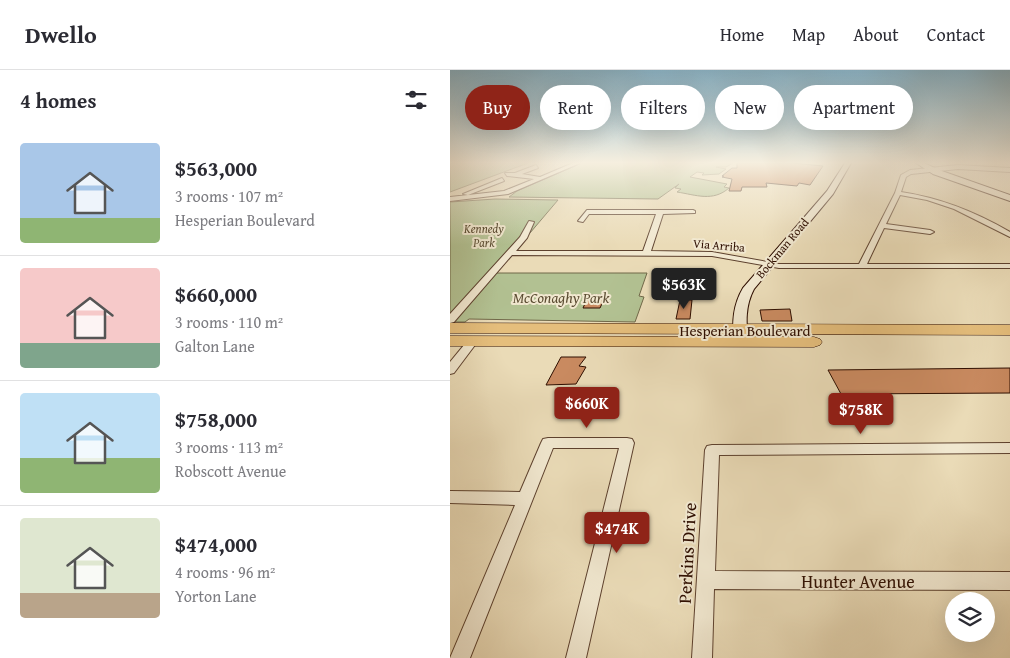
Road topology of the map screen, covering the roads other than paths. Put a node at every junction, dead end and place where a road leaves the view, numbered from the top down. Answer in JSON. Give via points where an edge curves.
{"nodes":[{"id":1,"x":475,"y":190,"type":"edge"},
{"id":2,"x":509,"y":190,"type":"edge"},
{"id":3,"x":831,"y":190,"type":"edge"},
{"id":4,"x":989,"y":190,"type":"edge"},
{"id":5,"x":898,"y":193,"type":"joint"},
{"id":6,"x":1010,"y":198,"type":"edge"},
{"id":7,"x":453,"y":199,"type":"edge"},
{"id":8,"x":660,"y":212,"type":"junction"},
{"id":9,"x":692,"y":212,"type":"dead end"},
{"id":10,"x":581,"y":221,"type":"dead end"},
{"id":11,"x":531,"y":222,"type":"dead end"},
{"id":12,"x":883,"y":226,"type":"junction"},
{"id":13,"x":930,"y":232,"type":"dead end"},
{"id":14,"x":1010,"y":235,"type":"edge"},
{"id":15,"x":515,"y":252,"type":"dead end"},
{"id":16,"x":646,"y":253,"type":"junction"},
{"id":17,"x":769,"y":264,"type":"junction"},
{"id":18,"x":862,"y":266,"type":"junction"},
{"id":19,"x":1010,"y":266,"type":"edge"},
{"id":20,"x":450,"y":320,"type":"edge"},
{"id":21,"x":450,"y":328,"type":"edge"},
{"id":22,"x":563,"y":329,"type":"junction"},
{"id":23,"x":1010,"y":334,"type":"edge"},
{"id":24,"x":740,"y":336,"type":"junction"},
{"id":25,"x":450,"y":341,"type":"edge"},
{"id":26,"x":473,"y":341,"type":"junction"},
{"id":27,"x":522,"y":341,"type":"junction"},
{"id":28,"x":450,"y":370,"type":"edge"},
{"id":29,"x":1010,"y":448,"type":"edge"},
{"id":30,"x":450,"y":497,"type":"edge"},
{"id":31,"x":524,"y":499,"type":"junction"},
{"id":32,"x":706,"y":580,"type":"junction"},
{"id":33,"x":1010,"y":581,"type":"edge"},
{"id":34,"x":460,"y":658,"type":"edge"},
{"id":35,"x":576,"y":658,"type":"edge"},
{"id":36,"x":702,"y":658,"type":"edge"}],
"edges":[{"from":1,"to":7,"type":"street"},
{"from":2,"to":7,"type":"street"},
{"from":3,"to":17,"type":"street","name":"Bockman Road"},
{"from":4,"to":6,"type":"street"},
{"from":5,"to":12,"type":"street"},
{"from":5,"to":14,"type":"street","via":[[939,200],[966,210]]},
{"from":8,"to":9,"type":"street"},
{"from":8,"to":10,"type":"street","via":[[587,212]]},
{"from":8,"to":16,"type":"street"},
{"from":11,"to":20,"type":"street","via":[[523,238]]},
{"from":12,"to":13,"type":"street"},
{"from":12,"to":18,"type":"street"},
{"from":15,"to":16,"type":"street","name":"Via Arriba"},
{"from":16,"to":17,"type":"street","name":"Via Arriba","via":[[736,256]]},
{"from":17,"to":18,"type":"street","name":"Via Arriba"},
{"from":17,"to":24,"type":"street","name":"Bockman Road","via":[[743,297]]},
{"from":18,"to":19,"type":"street","name":"Via Arriba"},
{"from":21,"to":22,"type":"main road","name":"Hesperian Boulevard"},
{"from":22,"to":24,"type":"main road","name":"Hesperian Boulevard"},
{"from":22,"to":27,"type":"main road","via":[[541,332]]},
{"from":23,"to":24,"type":"main road","name":"Hesperian Boulevard"},
{"from":23,"to":24,"type":"main road","name":"Hesperian Boulevard","via":[[926,342]]},
{"from":24,"to":27,"type":"main road","name":"Hesperian Boulevard"},
{"from":25,"to":26,"type":"main road","name":"Hesperian Boulevard"},
{"from":26,"to":27,"type":"main road","name":"Hesperian Boulevard"},
{"from":26,"to":28,"type":"street"},
{"from":29,"to":32,"type":"street","name":"Perkins Drive","via":[[712,450]]},
{"from":30,"to":31,"type":"street"},
{"from":31,"to":34,"type":"street"},
{"from":31,"to":35,"type":"street","via":[[548,443],[627,443]]},
{"from":32,"to":33,"type":"street","name":"Hunter Avenue"},
{"from":32,"to":36,"type":"street","name":"Perkins Drive"}]}
